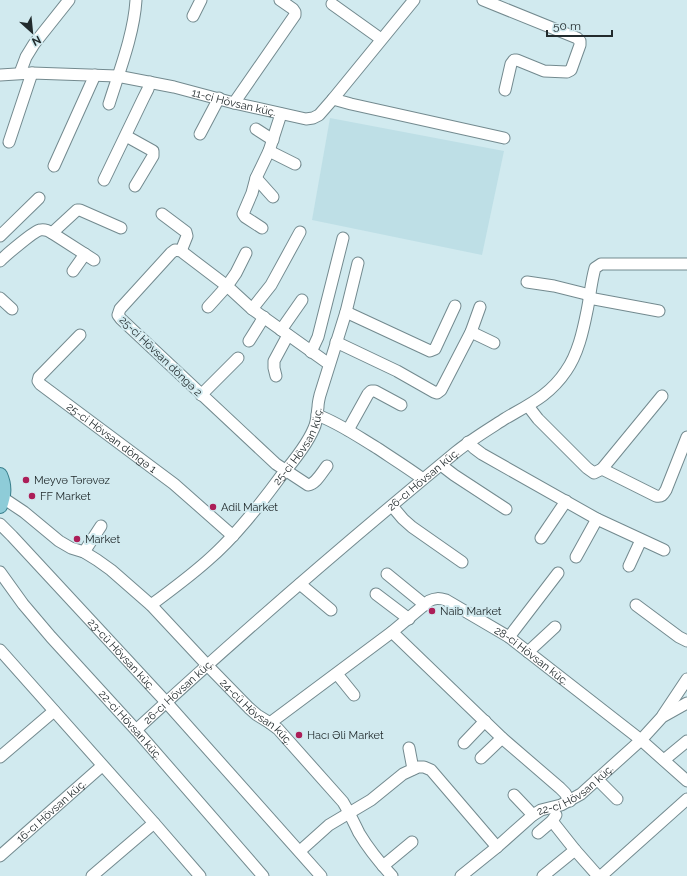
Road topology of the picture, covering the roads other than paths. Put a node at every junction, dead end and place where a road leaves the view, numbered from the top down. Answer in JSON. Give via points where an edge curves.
{"nodes":[{"id":1,"x":69,"y":0,"type":"edge"},
{"id":2,"x":136,"y":0,"type":"edge"},
{"id":3,"x":201,"y":0,"type":"edge"},
{"id":4,"x":280,"y":0,"type":"edge"},
{"id":5,"x":412,"y":0,"type":"edge"},
{"id":6,"x":484,"y":0,"type":"edge"},
{"id":7,"x":332,"y":4,"type":"dead end"},
{"id":8,"x":193,"y":16,"type":"dead end"},
{"id":9,"x":381,"y":39,"type":"junction"},
{"id":10,"x":20,"y":73,"type":"junction"},
{"id":11,"x":32,"y":73,"type":"junction"},
{"id":12,"x":0,"y":75,"type":"edge"},
{"id":13,"x":95,"y":75,"type":"junction"},
{"id":14,"x":117,"y":76,"type":"junction"},
{"id":15,"x":150,"y":82,"type":"junction"},
{"id":16,"x":505,"y":90,"type":"dead end"},
{"id":17,"x":219,"y":98,"type":"junction"},
{"id":18,"x":333,"y":98,"type":"junction"},
{"id":19,"x":234,"y":103,"type":"junction"},
{"id":20,"x":109,"y":104,"type":"dead end"},
{"id":21,"x":281,"y":114,"type":"junction"},
{"id":22,"x":256,"y":129,"type":"dead end"},
{"id":23,"x":200,"y":134,"type":"dead end"},
{"id":24,"x":126,"y":136,"type":"junction"},
{"id":25,"x":504,"y":138,"type":"dead end"},
{"id":26,"x":9,"y":142,"type":"dead end"},
{"id":27,"x":271,"y":145,"type":"junction"},
{"id":28,"x":295,"y":164,"type":"dead end"},
{"id":29,"x":54,"y":166,"type":"dead end"},
{"id":30,"x":256,"y":178,"type":"junction"},
{"id":31,"x":104,"y":180,"type":"dead end"},
{"id":32,"x":135,"y":186,"type":"dead end"},
{"id":33,"x":273,"y":197,"type":"dead end"},
{"id":34,"x":39,"y":198,"type":"dead end"},
{"id":35,"x":162,"y":214,"type":"dead end"},
{"id":36,"x":121,"y":228,"type":"dead end"},
{"id":37,"x":262,"y":228,"type":"dead end"},
{"id":38,"x":300,"y":232,"type":"dead end"},
{"id":39,"x":52,"y":233,"type":"junction"},
{"id":40,"x":0,"y":236,"type":"edge"},
{"id":41,"x":343,"y":238,"type":"dead end"},
{"id":42,"x":181,"y":251,"type":"junction"},
{"id":43,"x":246,"y":253,"type":"dead end"},
{"id":44,"x":0,"y":261,"type":"edge"},
{"id":45,"x":358,"y":263,"type":"dead end"},
{"id":46,"x":687,"y":264,"type":"edge"},
{"id":47,"x":73,"y":271,"type":"dead end"},
{"id":48,"x":527,"y":282,"type":"dead end"},
{"id":49,"x":227,"y":286,"type":"junction"},
{"id":50,"x":590,"y":296,"type":"junction"},
{"id":51,"x":0,"y":298,"type":"edge"},
{"id":52,"x":302,"y":300,"type":"dead end"},
{"id":53,"x":455,"y":306,"type":"dead end"},
{"id":54,"x":208,"y":307,"type":"dead end"},
{"id":55,"x":480,"y":307,"type":"dead end"},
{"id":56,"x":12,"y":309,"type":"dead end"},
{"id":57,"x":252,"y":309,"type":"junction"},
{"id":58,"x":659,"y":311,"type":"dead end"},
{"id":59,"x":346,"y":312,"type":"junction"},
{"id":60,"x":264,"y":318,"type":"junction"},
{"id":61,"x":285,"y":332,"type":"junction"},
{"id":62,"x":471,"y":332,"type":"junction"},
{"id":63,"x":80,"y":335,"type":"dead end"},
{"id":64,"x":249,"y":341,"type":"dead end"},
{"id":65,"x":336,"y":342,"type":"junction"},
{"id":66,"x":494,"y":343,"type":"dead end"},
{"id":67,"x":311,"y":352,"type":"junction"},
{"id":68,"x":238,"y":358,"type":"dead end"},
{"id":69,"x":329,"y":364,"type":"junction"},
{"id":70,"x":276,"y":376,"type":"dead end"},
{"id":71,"x":201,"y":395,"type":"junction"},
{"id":72,"x":662,"y":396,"type":"dead end"},
{"id":73,"x":401,"y":405,"type":"dead end"},
{"id":74,"x":528,"y":406,"type":"junction"},
{"id":75,"x":317,"y":415,"type":"junction"},
{"id":76,"x":348,"y":430,"type":"junction"},
{"id":77,"x":687,"y":437,"type":"edge"},
{"id":78,"x":468,"y":442,"type":"junction"},
{"id":79,"x":441,"y":465,"type":"junction"},
{"id":80,"x":327,"y":466,"type":"dead end"},
{"id":81,"x":602,"y":469,"type":"junction"},
{"id":82,"x":286,"y":471,"type":"junction"},
{"id":83,"x":0,"y":475,"type":"edge"},
{"id":84,"x":423,"y":479,"type":"junction"},
{"id":85,"x":566,"y":501,"type":"junction"},
{"id":86,"x":2,"y":502,"type":"edge"},
{"id":87,"x":392,"y":506,"type":"junction"},
{"id":88,"x":506,"y":509,"type":"dead end"},
{"id":89,"x":597,"y":519,"type":"junction"},
{"id":90,"x":0,"y":524,"type":"edge"},
{"id":91,"x":101,"y":526,"type":"dead end"},
{"id":92,"x":233,"y":536,"type":"junction"},
{"id":93,"x":541,"y":538,"type":"dead end"},
{"id":94,"x":641,"y":540,"type":"junction"},
{"id":95,"x":664,"y":550,"type":"dead end"},
{"id":96,"x":84,"y":552,"type":"junction"},
{"id":97,"x":576,"y":557,"type":"dead end"},
{"id":98,"x":462,"y":562,"type":"dead end"},
{"id":99,"x":629,"y":566,"type":"dead end"},
{"id":100,"x":0,"y":572,"type":"edge"},
{"id":101,"x":558,"y":573,"type":"dead end"},
{"id":102,"x":387,"y":574,"type":"dead end"},
{"id":103,"x":300,"y":584,"type":"junction"},
{"id":104,"x":376,"y":594,"type":"dead end"},
{"id":105,"x":151,"y":605,"type":"junction"},
{"id":106,"x":425,"y":605,"type":"junction"},
{"id":107,"x":636,"y":605,"type":"dead end"},
{"id":108,"x":331,"y":610,"type":"dead end"},
{"id":109,"x":409,"y":619,"type":"junction"},
{"id":110,"x":555,"y":627,"type":"dead end"},
{"id":111,"x":392,"y":632,"type":"junction"},
{"id":112,"x":509,"y":637,"type":"junction"},
{"id":113,"x":687,"y":641,"type":"edge"},
{"id":114,"x":528,"y":652,"type":"junction"},
{"id":115,"x":1,"y":654,"type":"edge"},
{"id":116,"x":207,"y":665,"type":"junction"},
{"id":117,"x":337,"y":674,"type":"junction"},
{"id":118,"x":687,"y":679,"type":"edge"},
{"id":119,"x":354,"y":695,"type":"dead end"},
{"id":120,"x":166,"y":702,"type":"junction"},
{"id":121,"x":687,"y":703,"type":"edge"},
{"id":122,"x":54,"y":711,"type":"junction"},
{"id":123,"x":662,"y":717,"type":"junction"},
{"id":124,"x":485,"y":721,"type":"junction"},
{"id":125,"x":270,"y":723,"type":"junction"},
{"id":126,"x":136,"y":730,"type":"junction"},
{"id":127,"x":502,"y":738,"type":"junction"},
{"id":128,"x":641,"y":740,"type":"junction"},
{"id":129,"x":687,"y":741,"type":"edge"},
{"id":130,"x":464,"y":743,"type":"dead end"},
{"id":131,"x":409,"y":748,"type":"dead end"},
{"id":132,"x":0,"y":757,"type":"edge"},
{"id":133,"x":481,"y":758,"type":"dead end"},
{"id":134,"x":664,"y":760,"type":"junction"},
{"id":135,"x":102,"y":766,"type":"junction"},
{"id":136,"x":413,"y":769,"type":"junction"},
{"id":137,"x":597,"y":779,"type":"junction"},
{"id":138,"x":687,"y":780,"type":"edge"},
{"id":139,"x":514,"y":795,"type":"dead end"},
{"id":140,"x":617,"y":799,"type":"dead end"},
{"id":141,"x":687,"y":799,"type":"edge"},
{"id":142,"x":566,"y":803,"type":"junction"},
{"id":143,"x":350,"y":813,"type":"junction"},
{"id":144,"x":533,"y":814,"type":"junction"},
{"id":145,"x":552,"y":821,"type":"junction"},
{"id":146,"x":154,"y":823,"type":"junction"},
{"id":147,"x":538,"y":833,"type":"dead end"},
{"id":148,"x":412,"y":842,"type":"dead end"},
{"id":149,"x":497,"y":847,"type":"junction"},
{"id":150,"x":576,"y":850,"type":"junction"},
{"id":151,"x":300,"y":852,"type":"junction"},
{"id":152,"x":0,"y":856,"type":"edge"},
{"id":153,"x":383,"y":866,"type":"junction"},
{"id":154,"x":92,"y":876,"type":"edge"},
{"id":155,"x":200,"y":876,"type":"edge"},
{"id":156,"x":263,"y":876,"type":"edge"},
{"id":157,"x":321,"y":876,"type":"edge"},
{"id":158,"x":392,"y":876,"type":"edge"},
{"id":159,"x":461,"y":876,"type":"edge"},
{"id":160,"x":543,"y":876,"type":"edge"},
{"id":161,"x":600,"y":876,"type":"edge"}],
"edges":[{"from":1,"to":10,"type":"street","via":[[34,44]]},
{"from":2,"to":14,"type":"street","via":[[129,39]]},
{"from":3,"to":8,"type":"street"},
{"from":4,"to":19,"type":"street","via":[[293,9],[295,15]]},
{"from":5,"to":9,"type":"street","name":"11-ci Hövsan küç."},
{"from":6,"to":16,"type":"street","via":[[580,41],[571,70],[567,72],[544,71],[514,60]]},
{"from":7,"to":9,"type":"street"},
{"from":9,"to":18,"type":"street","name":"11-ci Hövsan küç."},
{"from":10,"to":11,"type":"street","name":"11-ci Hövsan küç."},
{"from":10,"to":12,"type":"street","name":"11-ci Hövsan küç."},
{"from":11,"to":13,"type":"street","name":"11-ci Hövsan küç."},
{"from":11,"to":26,"type":"street"},
{"from":13,"to":14,"type":"street","name":"11-ci Hövsan küç."},
{"from":13,"to":29,"type":"street"},
{"from":14,"to":15,"type":"street","name":"11-ci Hövsan küç."},
{"from":14,"to":20,"type":"street"},
{"from":15,"to":17,"type":"street","name":"11-ci Hövsan küç."},
{"from":15,"to":24,"type":"street"},
{"from":17,"to":19,"type":"street","name":"11-ci Hövsan küç."},
{"from":17,"to":23,"type":"street"},
{"from":18,"to":21,"type":"street","name":"11-ci Hövsan küç.","via":[[313,118]]},
{"from":18,"to":25,"type":"street"},
{"from":19,"to":21,"type":"street","name":"11-ci Hövsan küç."},
{"from":21,"to":27,"type":"street"},
{"from":22,"to":27,"type":"street"},
{"from":24,"to":31,"type":"street"},
{"from":24,"to":32,"type":"street","via":[[152,151],[153,156]]},
{"from":27,"to":28,"type":"street"},
{"from":27,"to":30,"type":"street"},
{"from":30,"to":33,"type":"street"},
{"from":30,"to":37,"type":"street","via":[[243,214]]},
{"from":34,"to":40,"type":"street"},
{"from":35,"to":42,"type":"street","via":[[186,232]]},
{"from":36,"to":39,"type":"street","via":[[77,210]]},
{"from":38,"to":57,"type":"street","via":[[270,286]]},
{"from":39,"to":44,"type":"street","via":[[40,230],[33,233]]},
{"from":39,"to":47,"type":"street","via":[[90,257]]},
{"from":41,"to":67,"type":"street","via":[[318,337]]},
{"from":42,"to":49,"type":"street"},
{"from":42,"to":71,"type":"street","name":"25-ci Hövsan döngə 2","via":[[175,250],[171,253],[120,309],[118,315]]},
{"from":43,"to":49,"type":"street"},
{"from":45,"to":59,"type":"street","name":"25-ci Hövsan küç."},
{"from":46,"to":50,"type":"street","name":"26-cı Hövsan küç.","via":[[601,264],[595,268]]},
{"from":48,"to":50,"type":"street","via":[[547,284]]},
{"from":49,"to":54,"type":"street"},
{"from":49,"to":57,"type":"street"},
{"from":50,"to":58,"type":"street"},
{"from":50,"to":74,"type":"street","name":"26-cı Hövsan küç.","via":[[579,343],[569,365],[557,382]]},
{"from":51,"to":56,"type":"street"},
{"from":52,"to":61,"type":"street"},
{"from":53,"to":59,"type":"street","via":[[435,349],[430,351]]},
{"from":55,"to":62,"type":"street"},
{"from":57,"to":60,"type":"street"},
{"from":59,"to":65,"type":"street","name":"25-ci Hövsan küç."},
{"from":60,"to":61,"type":"street"},
{"from":60,"to":64,"type":"street"},
{"from":61,"to":67,"type":"street"},
{"from":61,"to":70,"type":"street","via":[[274,361]]},
{"from":62,"to":65,"type":"street","via":[[441,390],[437,393]]},
{"from":62,"to":66,"type":"street"},
{"from":63,"to":92,"type":"street","name":"25-ci Hövsan döngə 1","via":[[39,377],[40,384],[174,484]]},
{"from":65,"to":69,"type":"street","name":"25-ci Hövsan küç."},
{"from":67,"to":69,"type":"street"},
{"from":68,"to":71,"type":"street"},
{"from":69,"to":75,"type":"street","name":"25-ci Hövsan küç."},
{"from":71,"to":82,"type":"street","name":"25-ci Hövsan döngə 2"},
{"from":72,"to":81,"type":"street"},
{"from":73,"to":76,"type":"street","via":[[371,391]]},
{"from":74,"to":78,"type":"street","name":"26-cı Hövsan küç."},
{"from":74,"to":81,"type":"street","via":[[587,468],[594,473]]},
{"from":75,"to":76,"type":"street"},
{"from":75,"to":82,"type":"street","name":"25-ci Hövsan küç.","via":[[312,433]]},
{"from":76,"to":84,"type":"street"},
{"from":77,"to":81,"type":"street","via":[[663,495],[656,496]]},
{"from":78,"to":79,"type":"street","name":"26-cı Hövsan küç."},
{"from":78,"to":85,"type":"street","via":[[482,454]]},
{"from":79,"to":84,"type":"street","name":"26-cı Hövsan küç."},
{"from":79,"to":88,"type":"street"},
{"from":80,"to":82,"type":"street","name":"25-ci Hövsan döngə 2","via":[[308,485]]},
{"from":82,"to":92,"type":"street","name":"25-ci Hövsan küç."},
{"from":83,"to":86,"type":"main road","via":[[4,488]]},
{"from":84,"to":87,"type":"street","name":"26-cı Hövsan küç."},
{"from":85,"to":89,"type":"street"},
{"from":85,"to":93,"type":"street"},
{"from":86,"to":96,"type":"street","name":"24-cü Hövsan küç.","via":[[24,512],[59,541]]},
{"from":87,"to":98,"type":"street","via":[[412,527]]},
{"from":87,"to":103,"type":"street","name":"26-cı Hövsan küç."},
{"from":89,"to":94,"type":"street"},
{"from":89,"to":97,"type":"street"},
{"from":90,"to":120,"type":"street","name":"23-cü Hövsan küç."},
{"from":91,"to":96,"type":"street"},
{"from":92,"to":105,"type":"street","name":"25-ci Hövsan küç.","via":[[207,561]]},
{"from":94,"to":95,"type":"street"},
{"from":94,"to":99,"type":"street"},
{"from":96,"to":105,"type":"street","name":"24-cü Hövsan küç.","via":[[111,570]]},
{"from":100,"to":126,"type":"street","name":"22-ci Hövsan küç.","via":[[51,637]]},
{"from":101,"to":112,"type":"street"},
{"from":102,"to":106,"type":"street"},
{"from":103,"to":108,"type":"street"},
{"from":103,"to":116,"type":"street","name":"26-cı Hövsan küç."},
{"from":104,"to":109,"type":"street"},
{"from":105,"to":116,"type":"street","name":"24-cü Hövsan küç."},
{"from":106,"to":109,"type":"street","name":"28-ci Hövsan küç."},
{"from":106,"to":112,"type":"street","name":"28-ci Hövsan küç.","via":[[434,598],[446,600]]},
{"from":107,"to":113,"type":"street"},
{"from":109,"to":111,"type":"street","name":"28-ci Hövsan küç."},
{"from":110,"to":114,"type":"street"},
{"from":111,"to":117,"type":"street","name":"28-ci Hövsan küç."},
{"from":111,"to":124,"type":"street"},
{"from":112,"to":114,"type":"street","name":"28-ci Hövsan küç."},
{"from":114,"to":128,"type":"street","name":"28-ci Hövsan küç."},
{"from":115,"to":122,"type":"street"},
{"from":116,"to":120,"type":"street","name":"26-cı Hövsan küç."},
{"from":116,"to":125,"type":"street","name":"24-cü Hövsan küç.","via":[[257,715]]},
{"from":117,"to":119,"type":"street"},
{"from":117,"to":125,"type":"street","name":"28-ci Hövsan küç."},
{"from":118,"to":123,"type":"street"},
{"from":120,"to":126,"type":"street","name":"26-cı Hövsan küç."},
{"from":120,"to":151,"type":"street","name":"23-cü Hövsan küç."},
{"from":121,"to":123,"type":"street","name":"22-ci Hövsan küç."},
{"from":122,"to":132,"type":"street"},
{"from":122,"to":135,"type":"street"},
{"from":123,"to":128,"type":"street","name":"22-ci Hövsan küç."},
{"from":124,"to":127,"type":"street"},
{"from":124,"to":130,"type":"street"},
{"from":125,"to":143,"type":"street","name":"24-cü Hövsan küç.","via":[[343,802]]},
{"from":126,"to":156,"type":"street","name":"22-ci Hövsan küç."},
{"from":127,"to":133,"type":"street"},
{"from":127,"to":142,"type":"street","via":[[565,793]]},
{"from":128,"to":134,"type":"street","name":"28-ci Hövsan küç."},
{"from":128,"to":137,"type":"street","name":"22-ci Hövsan küç."},
{"from":129,"to":134,"type":"street"},
{"from":131,"to":136,"type":"street"},
{"from":134,"to":138,"type":"street","name":"28-ci Hövsan küç."},
{"from":135,"to":146,"type":"street"},
{"from":135,"to":152,"type":"street","name":"16-cı Hövsan küç."},
{"from":136,"to":143,"type":"street"},
{"from":136,"to":149,"type":"street","via":[[424,767],[431,770]]},
{"from":137,"to":140,"type":"street"},
{"from":137,"to":142,"type":"street","name":"22-ci Hövsan küç.","via":[[581,794]]},
{"from":139,"to":144,"type":"street"},
{"from":141,"to":161,"type":"street"},
{"from":142,"to":144,"type":"street","name":"22-ci Hövsan küç."},
{"from":142,"to":145,"type":"street"},
{"from":143,"to":151,"type":"street","via":[[329,825]]},
{"from":143,"to":153,"type":"street","name":"24-cü Hövsan küç.","via":[[360,834]]},
{"from":144,"to":149,"type":"street","name":"22-ci Hövsan küç."},
{"from":145,"to":147,"type":"street"},
{"from":145,"to":150,"type":"street"},
{"from":146,"to":154,"type":"street"},
{"from":146,"to":155,"type":"street"},
{"from":148,"to":153,"type":"street"},
{"from":149,"to":159,"type":"street","name":"22-ci Hövsan küç."},
{"from":150,"to":160,"type":"street"},
{"from":150,"to":161,"type":"street"},
{"from":151,"to":157,"type":"street","name":"23-cü Hövsan küç."},
{"from":153,"to":158,"type":"street","name":"24-cü Hövsan küç."}]}
